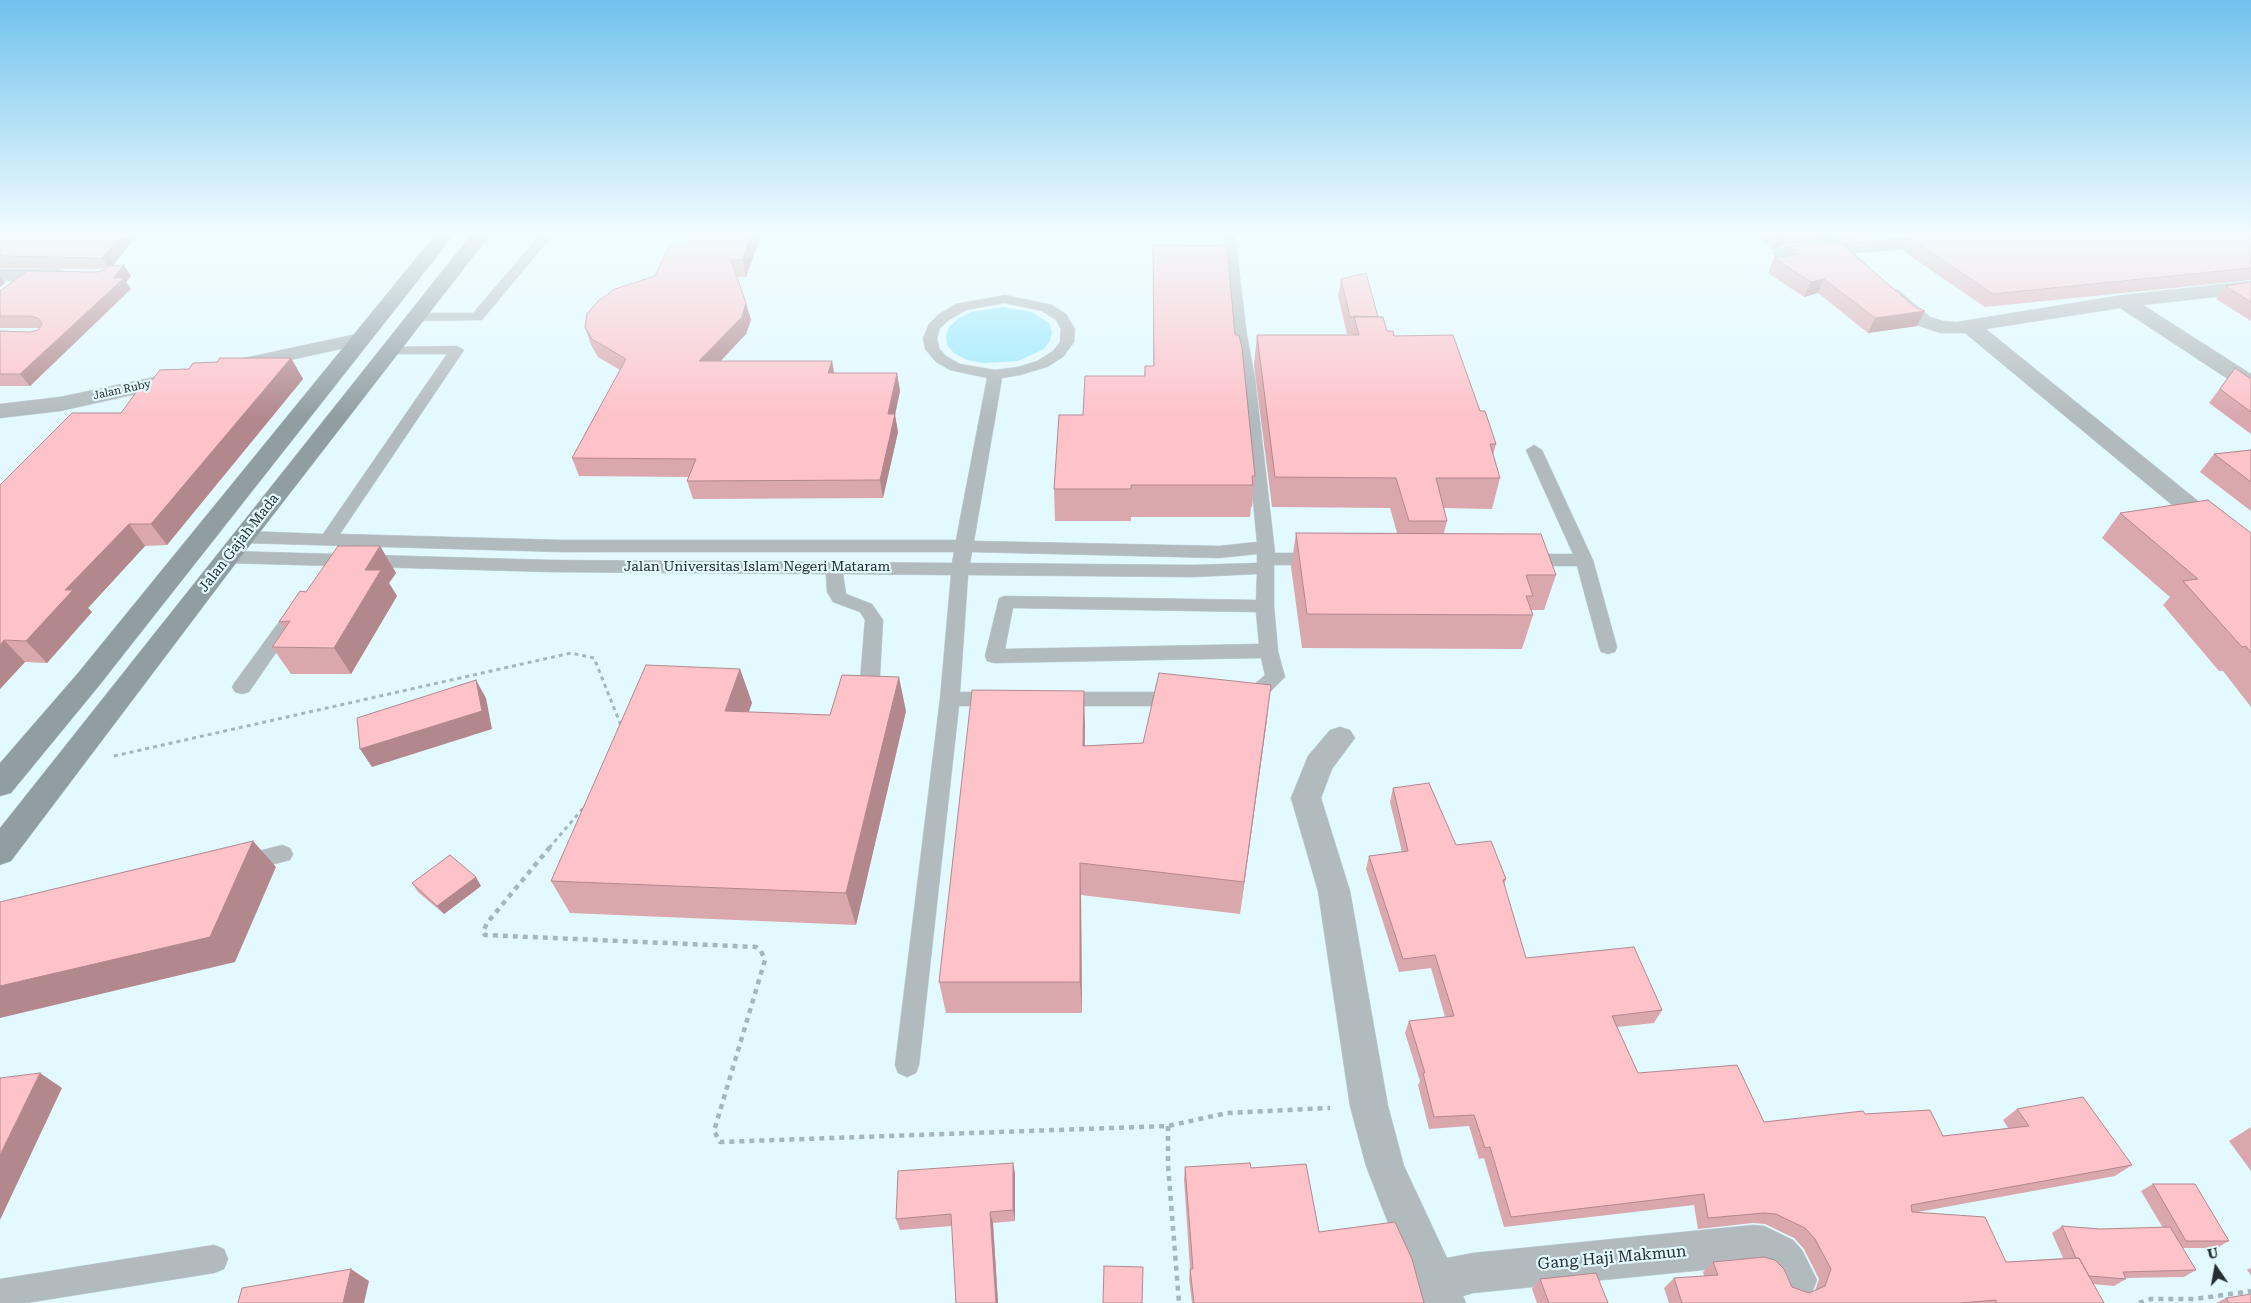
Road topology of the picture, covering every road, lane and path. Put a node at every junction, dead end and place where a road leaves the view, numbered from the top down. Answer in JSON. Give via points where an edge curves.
{"nodes":[{"id":1,"x":395,"y":297,"type":"edge"},
{"id":2,"x":430,"y":297,"type":"edge"},
{"id":3,"x":494,"y":297,"type":"edge"},
{"id":4,"x":1239,"y":297,"type":"edge"},
{"id":5,"x":1894,"y":297,"type":"edge"},
{"id":6,"x":2161,"y":297,"type":"edge"},
{"id":7,"x":2123,"y":301,"type":"junction"},
{"id":8,"x":414,"y":317,"type":"junction"},
{"id":9,"x":1969,"y":326,"type":"junction"},
{"id":10,"x":361,"y":339,"type":"junction"},
{"id":11,"x":389,"y":350,"type":"junction"},
{"id":12,"x":995,"y":374,"type":"junction"},
{"id":13,"x":2251,"y":384,"type":"edge"},
{"id":14,"x":0,"y":411,"type":"edge"},
{"id":15,"x":1534,"y":450,"type":"dead end"},
{"id":16,"x":244,"y":537,"type":"junction"},
{"id":17,"x":328,"y":539,"type":"junction"},
{"id":18,"x":966,"y":546,"type":"junction"},
{"id":19,"x":227,"y":556,"type":"junction"},
{"id":20,"x":2251,"y":557,"type":"edge"},
{"id":21,"x":1266,"y":558,"type":"junction"},
{"id":22,"x":336,"y":559,"type":"junction"},
{"id":23,"x":1336,"y":559,"type":"edge"},
{"id":24,"x":1504,"y":560,"type":"edge"},
{"id":25,"x":1584,"y":560,"type":"junction"},
{"id":26,"x":834,"y":568,"type":"junction"},
{"id":27,"x":960,"y":568,"type":"junction"},
{"id":28,"x":324,"y":575,"type":"edge"},
{"id":29,"x":312,"y":590,"type":"edge"},
{"id":30,"x":1265,"y":606,"type":"junction"},
{"id":31,"x":1608,"y":646,"type":"dead end"},
{"id":32,"x":1269,"y":650,"type":"junction"},
{"id":33,"x":242,"y":687,"type":"dead end"},
{"id":34,"x":869,"y":693,"type":"edge"},
{"id":35,"x":1232,"y":698,"type":"edge"},
{"id":36,"x":950,"y":699,"type":"junction"},
{"id":37,"x":1193,"y":699,"type":"edge"},
{"id":38,"x":624,"y":735,"type":"edge"},
{"id":39,"x":1340,"y":738,"type":"dead end"},
{"id":40,"x":65,"y":767,"type":"junction"},
{"id":41,"x":6,"y":775,"type":"edge"},
{"id":42,"x":586,"y":806,"type":"edge"},
{"id":43,"x":0,"y":852,"type":"edge"},
{"id":44,"x":282,"y":854,"type":"dead end"},
{"id":45,"x":224,"y":868,"type":"edge"},
{"id":46,"x":907,"y":1065,"type":"dead end"},
{"id":47,"x":1368,"y":1106,"type":"junction"},
{"id":48,"x":1168,"y":1126,"type":"junction"},
{"id":49,"x":214,"y":1259,"type":"dead end"},
{"id":50,"x":1796,"y":1280,"type":"dead end"},
{"id":51,"x":2251,"y":1291,"type":"edge"},
{"id":52,"x":1440,"y":1292,"type":"edge"},
{"id":53,"x":0,"y":1293,"type":"edge"},
{"id":54,"x":1179,"y":1303,"type":"edge"},
{"id":55,"x":2139,"y":1303,"type":"edge"}],
"edges":[{"from":1,"to":10,"type":"main road"},
{"from":2,"to":8,"type":"main road","name":"Jalan Gajah Mada"},
{"from":3,"to":8,"type":"lane","via":[[477,317]]},
{"from":4,"to":21,"type":"lane"},
{"from":5,"to":9,"type":"street","via":[[1928,323],[1944,328]]},
{"from":6,"to":7,"type":"street"},
{"from":7,"to":9,"type":"street"},
{"from":7,"to":13,"type":"street"},
{"from":8,"to":11,"type":"main road","name":"Jalan Gajah Mada"},
{"from":9,"to":20,"type":"street"},
{"from":10,"to":14,"type":"street","name":"Jalan Ruby","via":[[60,404]]},
{"from":10,"to":41,"type":"main road","via":[[88,680]]},
{"from":11,"to":16,"type":"main road","name":"Jalan Gajah Mada"},
{"from":11,"to":17,"type":"lane","via":[[457,350]]},
{"from":12,"to":12,"type":"lane","via":[[1020,371],[1042,364],[1058,354],[1068,335],[1061,317],[1040,306],[1005,300],[961,307],[934,327],[930,338],[932,349],[941,359],[955,367]]},
{"from":12,"to":18,"type":"lane"},
{"from":15,"to":25,"type":"lane"},
{"from":16,"to":17,"type":"lane","name":"Jalan Universitas Islam Negeri Mataram"},
{"from":16,"to":19,"type":"main road","name":"Jalan Gajah Mada"},
{"from":17,"to":18,"type":"lane","name":"Jalan Universitas Islam Negeri Mataram","via":[[562,546]]},
{"from":18,"to":21,"type":"lane","name":"Jalan Universitas Islam Negeri Mataram","via":[[1219,552]]},
{"from":18,"to":27,"type":"lane"},
{"from":19,"to":22,"type":"lane","name":"Jalan Universitas Islam Negeri Mataram"},
{"from":19,"to":40,"type":"main road","name":"Jalan Gajah Mada"},
{"from":21,"to":23,"type":"lane"},
{"from":21,"to":27,"type":"lane","name":"Jalan Universitas Islam Negeri Mataram","via":[[1193,571]]},
{"from":21,"to":30,"type":"lane"},
{"from":22,"to":26,"type":"lane","name":"Jalan Universitas Islam Negeri Mataram","via":[[551,566]]},
{"from":22,"to":28,"type":"lane"},
{"from":24,"to":25,"type":"lane"},
{"from":25,"to":31,"type":"lane"},
{"from":26,"to":27,"type":"lane","name":"Jalan Universitas Islam Negeri Mataram"},
{"from":26,"to":34,"type":"lane","via":[[839,598],[866,608],[874,620]]},
{"from":27,"to":36,"type":"lane"},
{"from":29,"to":33,"type":"lane"},
{"from":30,"to":32,"type":"lane"},
{"from":30,"to":32,"type":"lane","via":[[1005,602],[994,656]]},
{"from":32,"to":35,"type":"lane","via":[[1275,677],[1252,698]]},
{"from":36,"to":37,"type":"lane"},
{"from":36,"to":46,"type":"lane"},
{"from":38,"to":40,"type":"path","via":[[594,658],[571,653]]},
{"from":39,"to":47,"type":"street","via":[[1319,764],[1306,798],[1334,891]]},
{"from":40,"to":41,"type":"main road"},
{"from":40,"to":43,"type":"main road","name":"Jalan Gajah Mada"},
{"from":42,"to":48,"type":"path","via":[[487,923],[483,932],[485,935],[756,947],[762,951],[765,960],[714,1130],[720,1142]]},
{"from":44,"to":45,"type":"lane"},
{"from":47,"to":48,"type":"path","via":[[1227,1113]]},
{"from":47,"to":52,"type":"street","via":[[1385,1166]]},
{"from":48,"to":54,"type":"path"},
{"from":49,"to":53,"type":"lane"},
{"from":50,"to":52,"type":"street","name":"Gang Haji Makmun","via":[[1779,1254],[1764,1246],[1753,1245],[1492,1270]]},
{"from":51,"to":55,"type":"path","via":[[2195,1299],[2151,1299]]}]}
